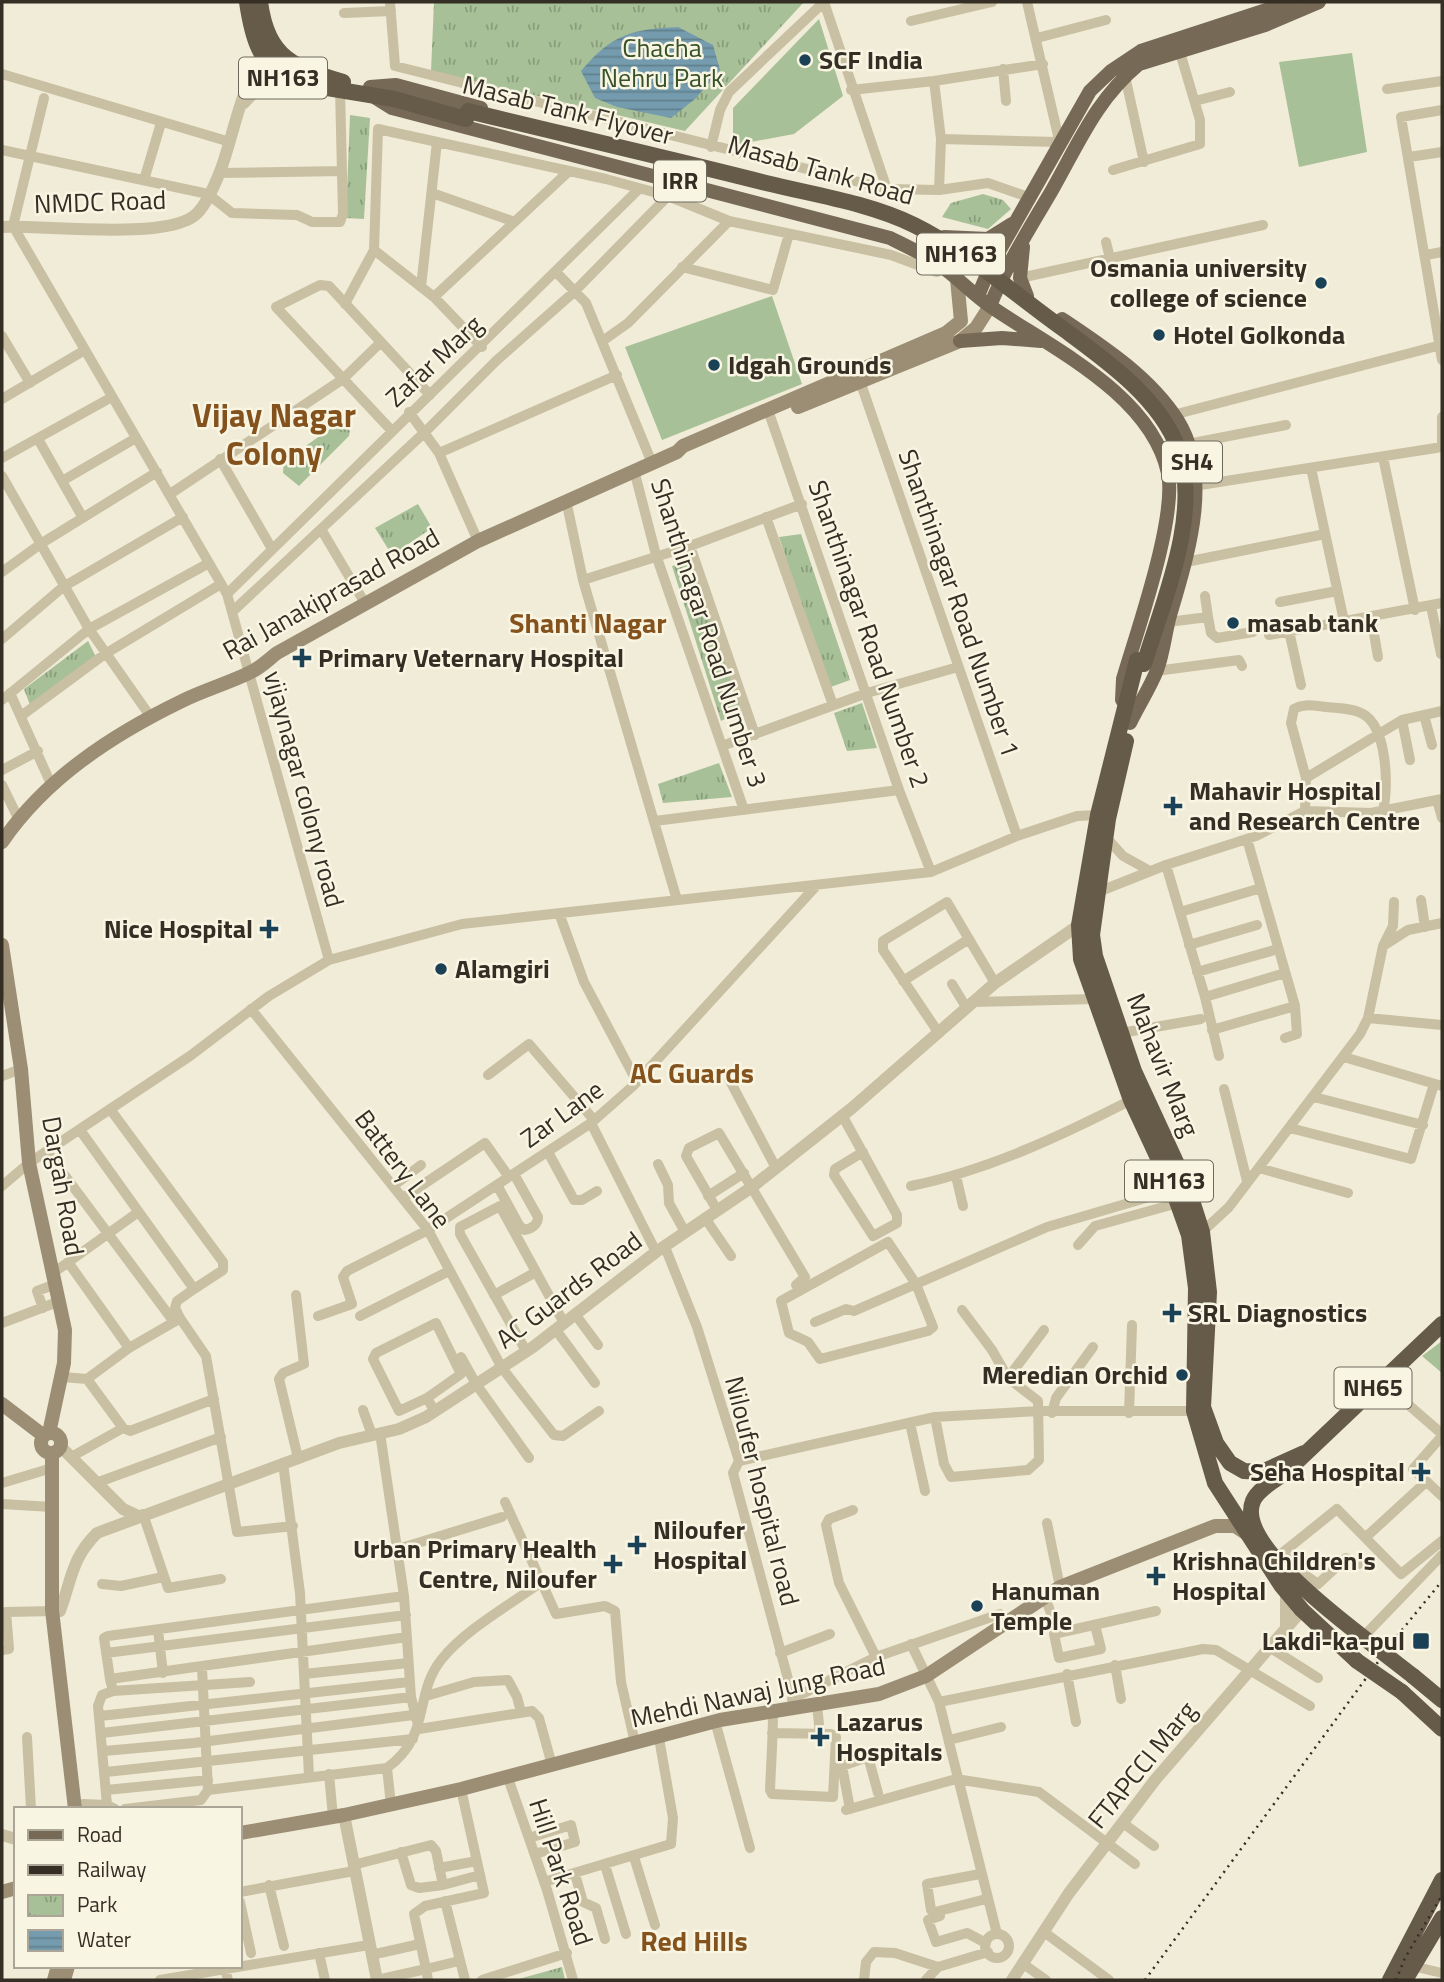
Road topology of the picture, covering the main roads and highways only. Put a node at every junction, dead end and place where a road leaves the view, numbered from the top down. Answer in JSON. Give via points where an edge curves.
{"nodes":[{"id":1,"x":247,"y":2,"type":"edge"},
{"id":2,"x":260,"y":2,"type":"edge"},
{"id":3,"x":1291,"y":2,"type":"edge"},
{"id":4,"x":1319,"y":2,"type":"edge"},
{"id":5,"x":1266,"y":12,"type":"edge"},
{"id":6,"x":369,"y":90,"type":"junction"},
{"id":7,"x":729,"y":169,"type":"junction"},
{"id":8,"x":724,"y":192,"type":"junction"},
{"id":9,"x":1025,"y":222,"type":"junction"},
{"id":10,"x":944,"y":237,"type":"junction"},
{"id":11,"x":990,"y":267,"type":"junction"},
{"id":12,"x":1002,"y":276,"type":"junction"},
{"id":13,"x":957,"y":279,"type":"junction"},
{"id":14,"x":978,"y":296,"type":"junction"},
{"id":15,"x":1027,"y":296,"type":"junction"},
{"id":16,"x":990,"y":306,"type":"junction"},
{"id":17,"x":1073,"y":327,"type":"junction"},
{"id":18,"x":1093,"y":340,"type":"junction"},
{"id":19,"x":960,"y":341,"type":"junction"},
{"id":20,"x":1052,"y":346,"type":"junction"},
{"id":21,"x":1075,"y":363,"type":"junction"},
{"id":22,"x":770,"y":414,"type":"junction"},
{"id":23,"x":1146,"y":665,"type":"junction"},
{"id":24,"x":1125,"y":721,"type":"junction"},
{"id":25,"x":2,"y":842,"type":"edge"},
{"id":26,"x":2,"y":945,"type":"edge"},
{"id":27,"x":1128,"y":1074,"type":"junction"},
{"id":28,"x":1442,"y":1324,"type":"edge"},
{"id":29,"x":2,"y":1404,"type":"edge"},
{"id":30,"x":47,"y":1434,"type":"junction"},
{"id":31,"x":1204,"y":1450,"type":"junction"},
{"id":32,"x":1304,"y":1453,"type":"junction"},
{"id":33,"x":1223,"y":1499,"type":"junction"},
{"id":34,"x":1215,"y":1526,"type":"junction"},
{"id":35,"x":1251,"y":1533,"type":"junction"},
{"id":36,"x":1442,"y":1700,"type":"edge"},
{"id":37,"x":1442,"y":1729,"type":"edge"},
{"id":38,"x":81,"y":1807,"type":"edge"},
{"id":39,"x":242,"y":1833,"type":"edge"},
{"id":40,"x":1442,"y":1880,"type":"edge"},
{"id":41,"x":1442,"y":1918,"type":"edge"},
{"id":42,"x":1408,"y":1973,"type":"edge"},
{"id":43,"x":1390,"y":1980,"type":"edge"}],
"edges":[{"from":1,"to":6,"type":"highway","number":"NH163","via":[[262,59],[280,76],[291,82]]},
{"from":2,"to":6,"type":"highway","number":"NH163","via":[[270,37],[288,62]]},
{"from":3,"to":5,"type":"main road","number":"IRR"},
{"from":4,"to":5,"type":"main road","number":"IRR"},
{"from":5,"to":9,"type":"main road","number":"IRR","via":[[1139,64],[1125,76],[1105,95]]},
{"from":5,"to":9,"type":"main road","number":"IRR","via":[[1129,56],[1090,91],[1031,198]]},
{"from":6,"to":7,"type":"main road","name":"Masab Tank Road","number":"IRR","via":[[396,85]]},
{"from":6,"to":8,"type":"main road","name":"Masab Tank Road","number":"IRR","via":[[392,108]]},
{"from":6,"to":23,"type":"highway","name":"Masab Tank Flyover","number":"NH163","via":[[884,221],[964,264],[1136,400],[1155,424],[1168,452],[1177,506]]},
{"from":7,"to":8,"type":"main road"},
{"from":7,"to":10,"type":"main road","name":"Masab Tank Road","number":"IRR","via":[[893,213]]},
{"from":8,"to":13,"type":"main road","name":"Masab Tank Road","number":"IRR","via":[[890,237]]},
{"from":9,"to":10,"type":"main road","number":"IRR","via":[[988,239]]},
{"from":9,"to":11,"type":"main road","number":"IRR"},
{"from":9,"to":12,"type":"main road","number":"IRR"},
{"from":9,"to":15,"type":"main road","via":[[1020,278]]},
{"from":10,"to":11,"type":"main road","name":"Masab Tank Road","number":"SH4"},
{"from":11,"to":12,"type":"main road","name":"Masab Tank Road","number":"SH4"},
{"from":11,"to":14,"type":"main road","number":"IRR"},
{"from":12,"to":15,"type":"main road","name":"Masab Tank Road","number":"SH4"},
{"from":12,"to":16,"type":"main road","number":"IRR"},
{"from":13,"to":14,"type":"main road","name":"Masab Tank Road","number":"IRR"},
{"from":13,"to":22,"type":"main road","via":[[961,321],[946,334]]},
{"from":14,"to":16,"type":"main road","name":"Masab Tank Road","number":"IRR"},
{"from":15,"to":17,"type":"main road","name":"Masab Tank Road","number":"SH4"},
{"from":16,"to":19,"type":"main road","via":[[976,328]]},
{"from":16,"to":20,"type":"main road","name":"Masab Tank Road","number":"SH4"},
{"from":17,"to":18,"type":"main road","name":"Masab Tank Road","number":"SH4"},
{"from":17,"to":20,"type":"main road"},
{"from":18,"to":21,"type":"main road"},
{"from":18,"to":23,"type":"main road","name":"Masab Tank Road","number":"SH4","via":[[1149,386],[1173,415],[1188,444],[1194,486],[1185,562],[1168,622]]},
{"from":19,"to":20,"type":"main road","via":[[1002,338]]},
{"from":19,"to":22,"type":"main road","via":[[860,384]]},
{"from":20,"to":21,"type":"main road","name":"Masab Tank Road","number":"SH4"},
{"from":21,"to":24,"type":"main road","name":"Masab Tank Road","number":"SH4","via":[[1127,402],[1151,431],[1168,472],[1170,508],[1123,680]]},
{"from":22,"to":25,"type":"main road","name":"Rai Janakiprasad Road","via":[[683,446],[478,541],[277,653],[250,673],[150,716],[51,784]]},
{"from":23,"to":24,"type":"highway","name":"Masab Tank Flyover","number":"NH163"},
{"from":24,"to":27,"type":"highway","name":"Mahavir Marg","number":"NH163","via":[[1092,935],[1121,1033]]},
{"from":24,"to":27,"type":"highway","name":"Mahavir Marg","number":"NH163","via":[[1098,814],[1079,925],[1081,959]]},
{"from":26,"to":30,"type":"main road","name":"Dargah Road","via":[[21,1069],[29,1163],[66,1338],[62,1377]]},
{"from":27,"to":31,"type":"highway","name":"Mahavir Marg","number":"NH163","via":[[1131,1100],[1189,1235],[1196,1289],[1194,1411]]},
{"from":27,"to":32,"type":"highway","name":"Mahavir Marg","number":"NH163","via":[[1188,1188],[1202,1232],[1209,1292],[1203,1407],[1216,1443],[1230,1463],[1253,1474]]},
{"from":28,"to":32,"type":"highway","number":"NH65"},
{"from":29,"to":30,"type":"main road"},
{"from":30,"to":38,"type":"main road","via":[[42,1448],[59,1456],[52,1507],[56,1607]]},
{"from":31,"to":33,"type":"highway","name":"Mahavir Marg","number":"NH163"},
{"from":31,"to":35,"type":"highway","number":"NH163"},
{"from":32,"to":35,"type":"highway","number":"NH65","via":[[1253,1498]]},
{"from":33,"to":34,"type":"main road","via":[[1225,1509]]},
{"from":33,"to":35,"type":"highway","number":"NH163"},
{"from":34,"to":35,"type":"main road","via":[[1235,1526]]},
{"from":34,"to":39,"type":"main road","name":"Mehdi Nawaj Jung Road","via":[[1060,1587],[926,1676],[880,1694],[817,1706],[794,1704],[715,1721],[508,1778]]},
{"from":35,"to":36,"type":"highway","number":"NH65","bridge":true,"via":[[1279,1556],[1313,1598]]},
{"from":35,"to":37,"type":"highway","number":"NH163","bridge":true,"via":[[1302,1610]]},
{"from":40,"to":43,"type":"highway"},
{"from":41,"to":42,"type":"highway"}]}
